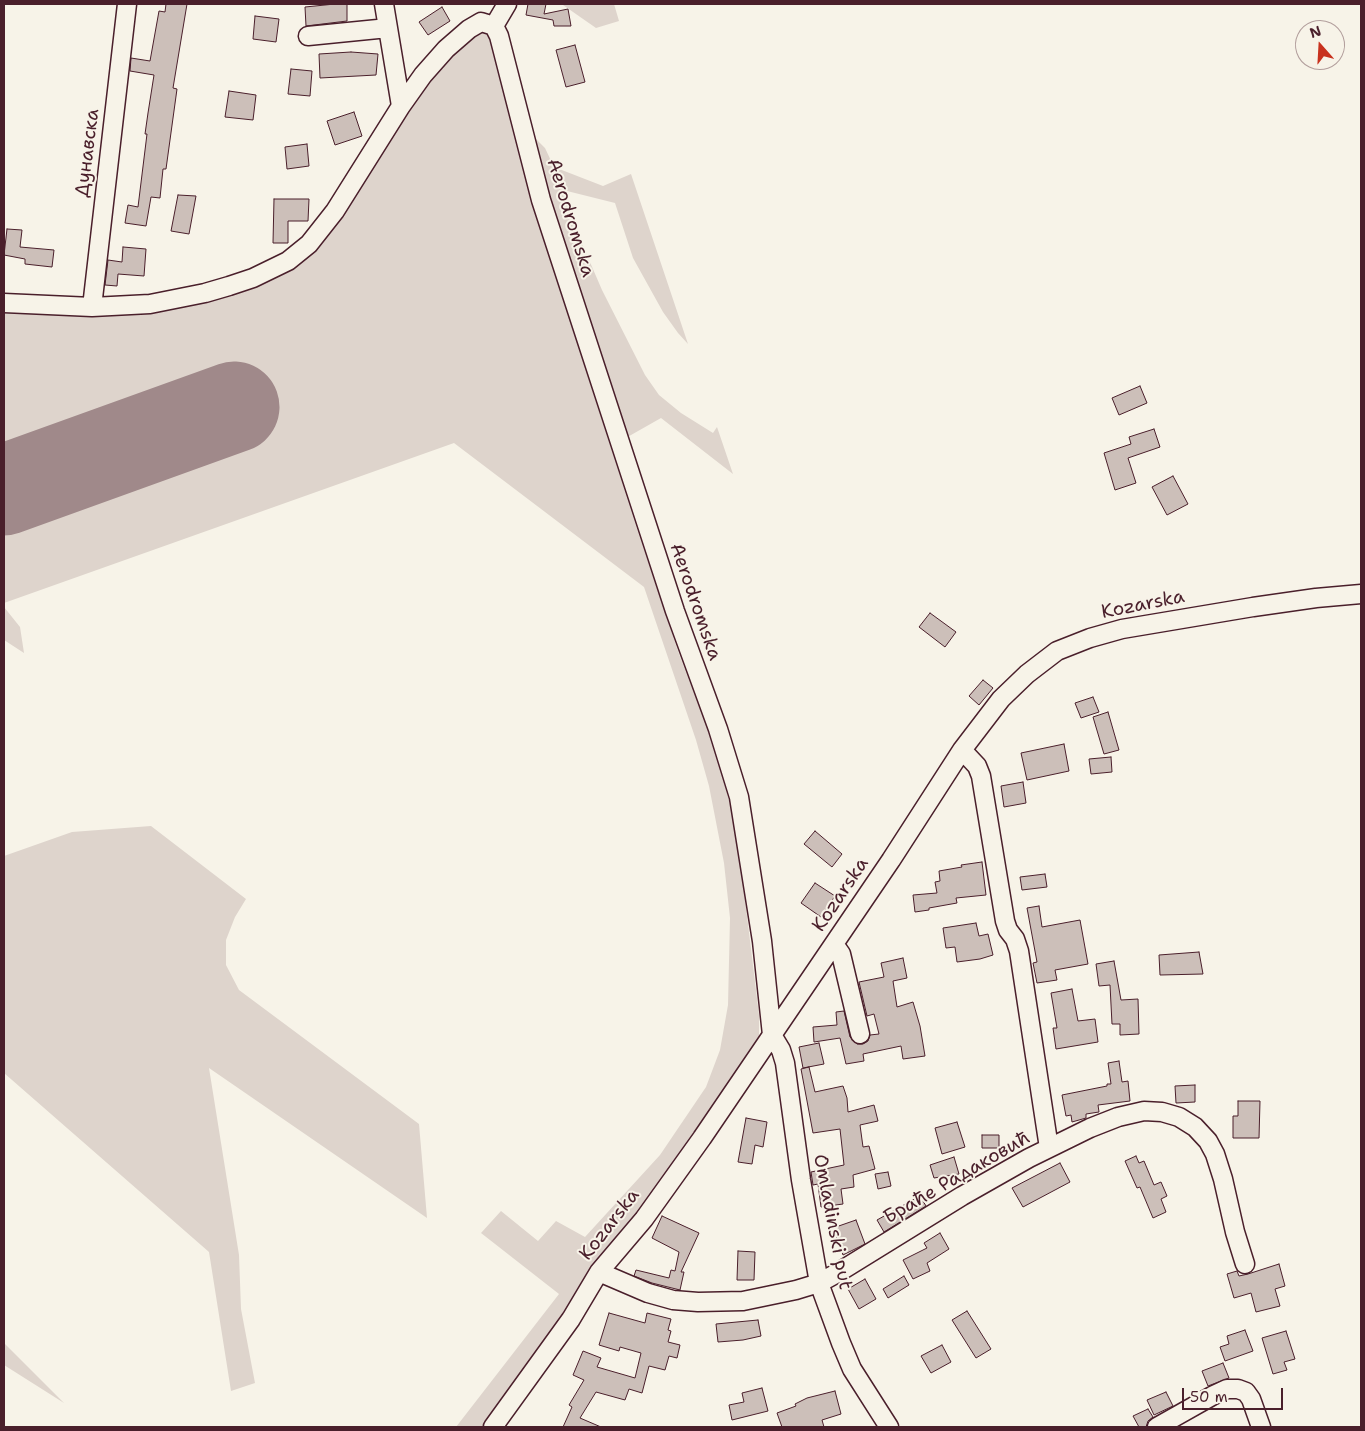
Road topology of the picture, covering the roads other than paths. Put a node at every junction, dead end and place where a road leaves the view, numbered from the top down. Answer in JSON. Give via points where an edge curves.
{"nodes":[{"id":1,"x":127,"y":4,"type":"edge"},
{"id":2,"x":384,"y":4,"type":"edge"},
{"id":3,"x":507,"y":4,"type":"edge"},
{"id":4,"x":494,"y":26,"type":"junction"},
{"id":5,"x":388,"y":28,"type":"junction"},
{"id":6,"x":308,"y":36,"type":"dead end"},
{"id":7,"x":401,"y":106,"type":"junction"},
{"id":8,"x":4,"y":303,"type":"edge"},
{"id":9,"x":92,"y":307,"type":"junction"},
{"id":10,"x":1361,"y":594,"type":"edge"},
{"id":11,"x":962,"y":750,"type":"junction"},
{"id":12,"x":834,"y":944,"type":"junction"},
{"id":13,"x":768,"y":1013,"type":"joint"},
{"id":14,"x":772,"y":1034,"type":"junction"},
{"id":15,"x":860,"y":1034,"type":"dead end"},
{"id":16,"x":1049,"y":1148,"type":"junction"},
{"id":17,"x":1245,"y":1264,"type":"dead end"},
{"id":18,"x":599,"y":1272,"type":"junction"},
{"id":19,"x":819,"y":1283,"type":"junction"},
{"id":20,"x":493,"y":1427,"type":"edge"},
{"id":21,"x":889,"y":1427,"type":"edge"},
{"id":22,"x":1157,"y":1427,"type":"edge"},
{"id":23,"x":1261,"y":1427,"type":"edge"}],
"edges":[{"from":1,"to":9,"type":"street","name":"Дунавска"},
{"from":2,"to":5,"type":"street"},
{"from":3,"to":4,"type":"street"},
{"from":4,"to":7,"type":"street","via":[[481,22],[469,29],[423,75]]},
{"from":4,"to":13,"type":"street","name":"Aerodromska","via":[[544,210],[739,797],[760,932]]},
{"from":5,"to":6,"type":"street"},
{"from":5,"to":7,"type":"street"},
{"from":7,"to":9,"type":"street","via":[[335,211],[309,244],[288,261],[253,278],[205,293],[150,304]]},
{"from":8,"to":9,"type":"street"},
{"from":10,"to":11,"type":"street","name":"Kozarska","via":[[1253,607],[1122,629],[1090,638],[1057,651],[1027,674],[1001,699]]},
{"from":11,"to":12,"type":"street","name":"Kozarska"},
{"from":11,"to":16,"type":"street","via":[[977,766],[981,776],[1005,921],[1019,951]]},
{"from":12,"to":14,"type":"street","name":"Kozarska"},
{"from":12,"to":15,"type":"street","via":[[841,954]]},
{"from":13,"to":14,"type":"street","name":"Omladinski put"},
{"from":14,"to":18,"type":"street","name":"Kozarska","via":[[644,1219]]},
{"from":14,"to":19,"type":"street","name":"Omladinski put","via":[[785,1063]]},
{"from":16,"to":17,"type":"street","name":"Браће Радаковић","via":[[1118,1117],[1144,1111],[1178,1117],[1195,1127],[1208,1141],[1214,1154]]},
{"from":16,"to":19,"type":"street","name":"Браће Радаковић"},
{"from":18,"to":19,"type":"street","name":"Браће Радаковић","via":[[648,1293],[698,1302],[743,1301]]},
{"from":18,"to":20,"type":"street","name":"Kozarska","via":[[571,1319]]},
{"from":19,"to":21,"type":"street","name":"Omladinski put","via":[[852,1369]]},
{"from":22,"to":23,"type":"street","via":[[1227,1389],[1246,1392]]}]}
